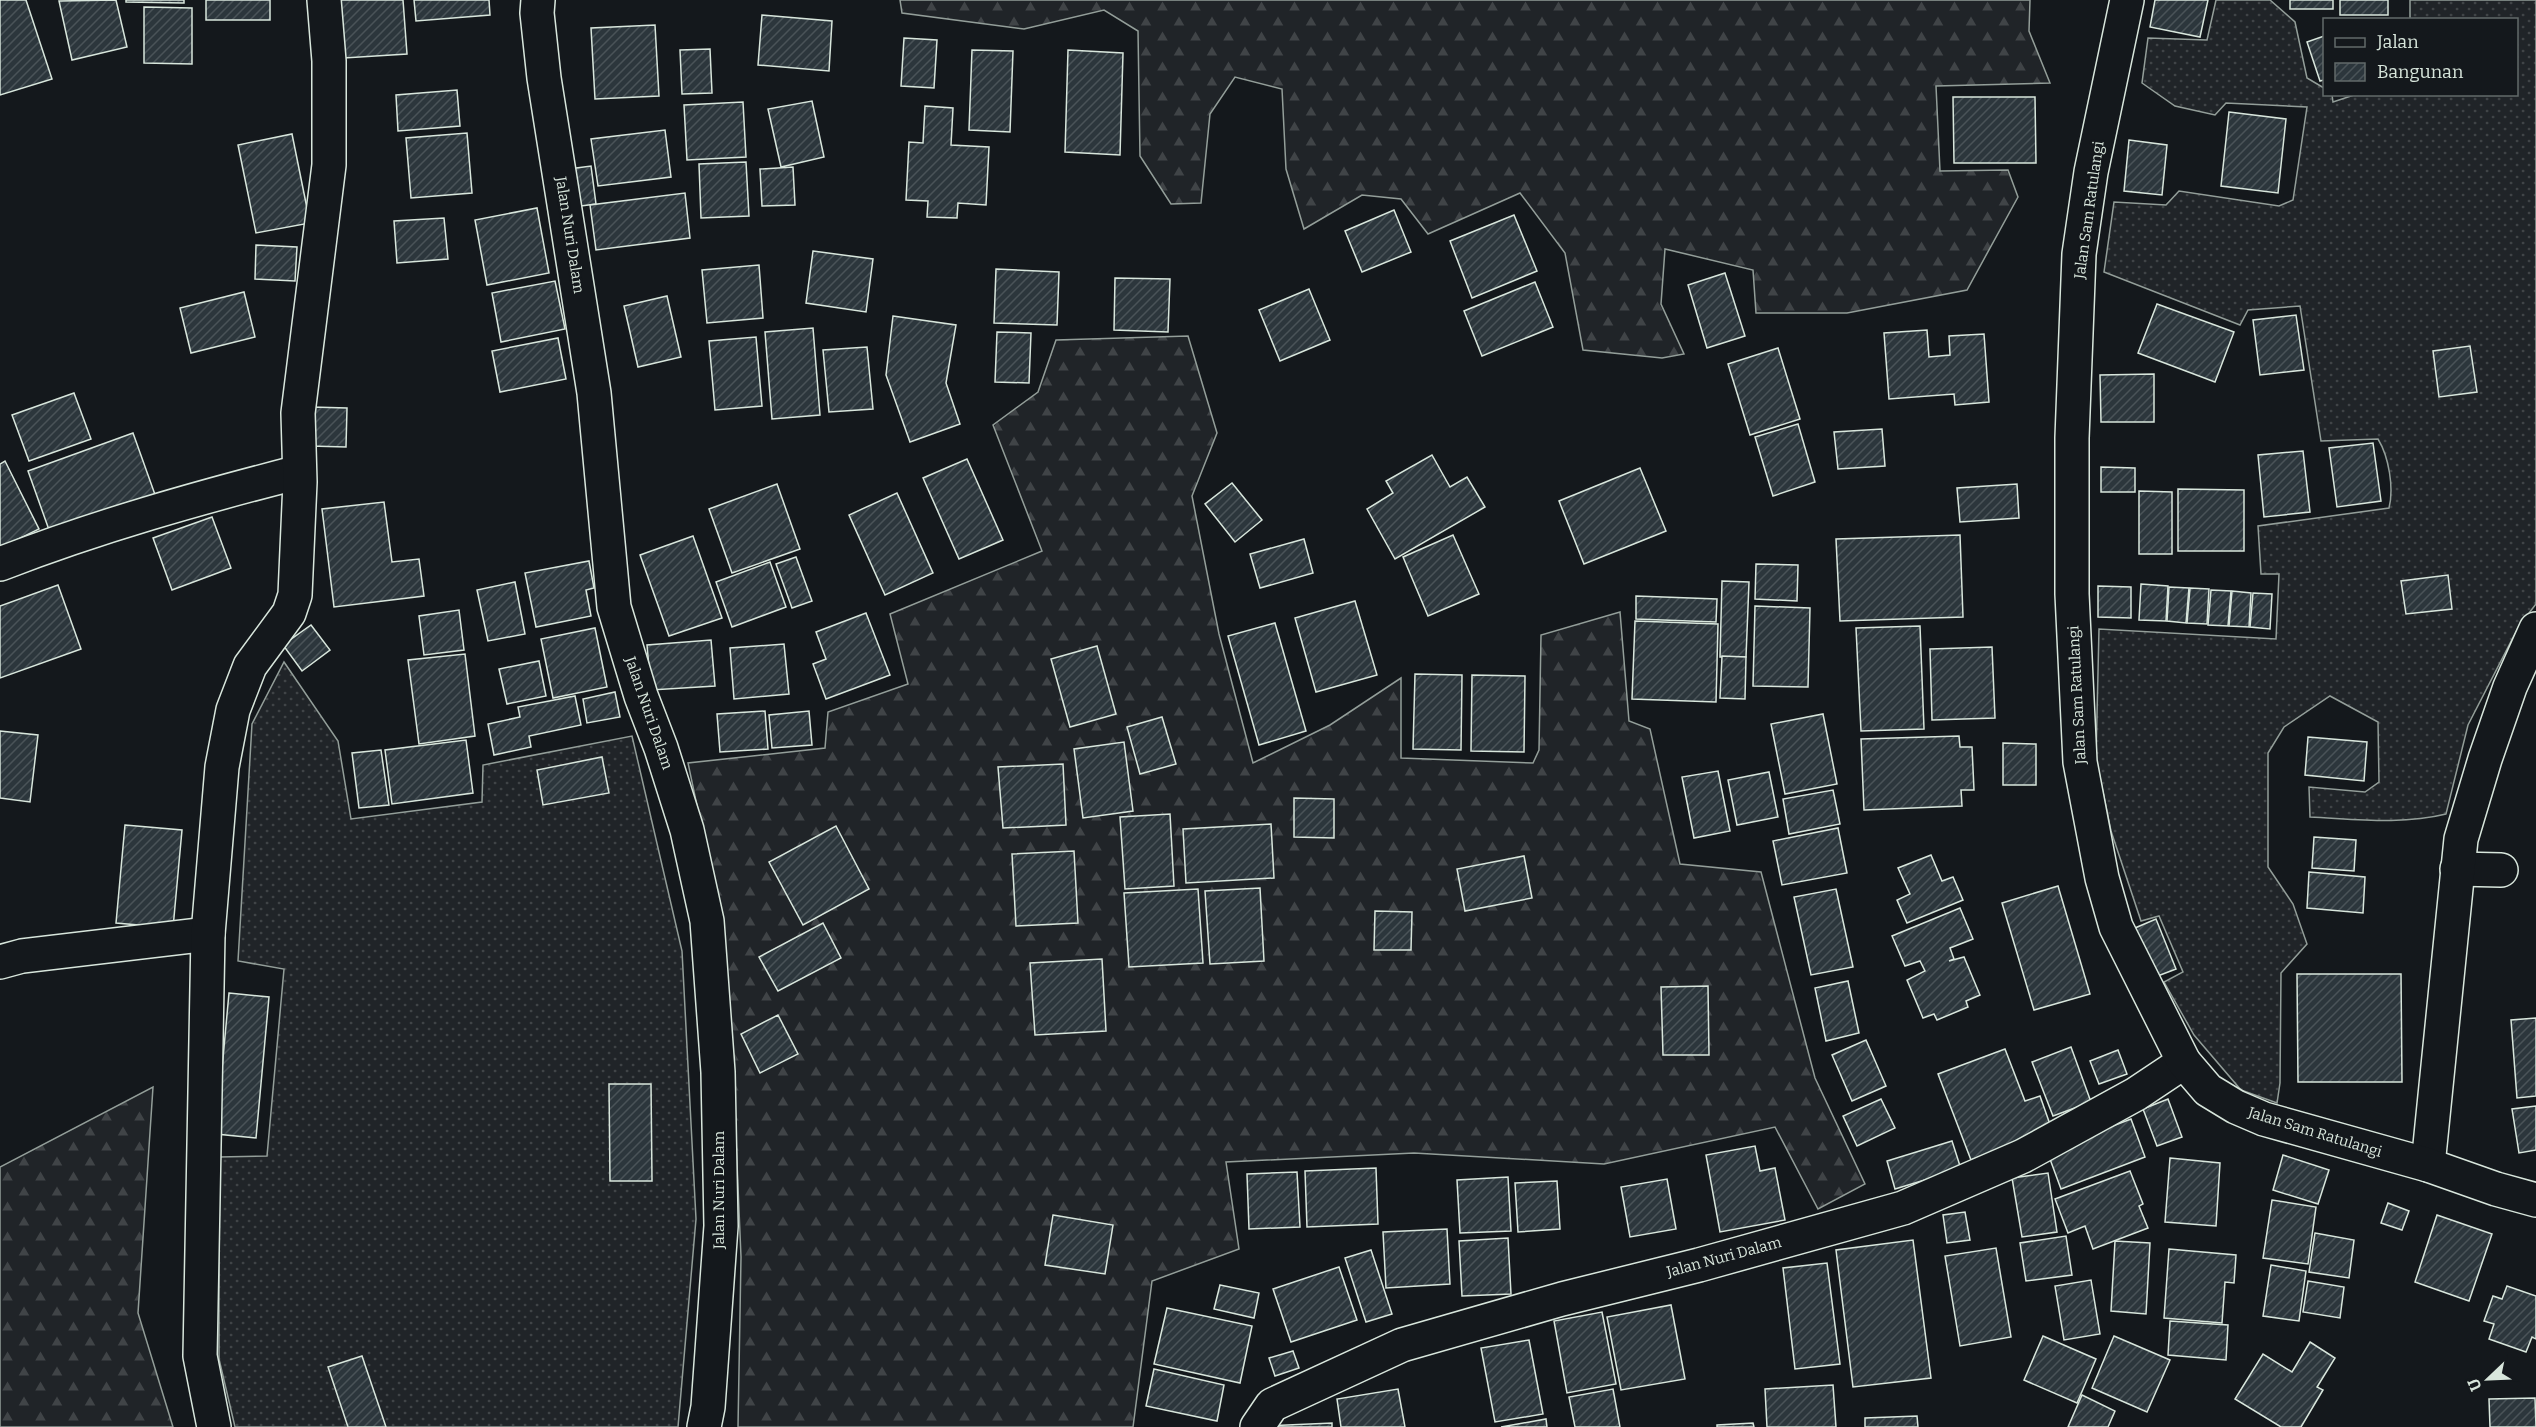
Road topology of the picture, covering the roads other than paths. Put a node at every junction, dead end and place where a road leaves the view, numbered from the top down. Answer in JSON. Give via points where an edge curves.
{"nodes":[{"id":1,"x":324,"y":0,"type":"edge"},
{"id":2,"x":538,"y":0,"type":"edge"},
{"id":3,"x":2127,"y":0,"type":"edge"},
{"id":4,"x":299,"y":472,"type":"junction"},
{"id":5,"x":0,"y":564,"type":"edge"},
{"id":6,"x":2536,"y":629,"type":"edge"},
{"id":7,"x":2457,"y":869,"type":"junction"},
{"id":8,"x":2501,"y":870,"type":"dead end"},
{"id":9,"x":208,"y":934,"type":"junction"},
{"id":10,"x":0,"y":962,"type":"edge"},
{"id":11,"x":2184,"y":1062,"type":"junction"},
{"id":12,"x":2427,"y":1165,"type":"junction"},
{"id":13,"x":2536,"y":1200,"type":"edge"},
{"id":14,"x":214,"y":1427,"type":"edge"},
{"id":15,"x":704,"y":1427,"type":"edge"},
{"id":16,"x":1257,"y":1427,"type":"edge"}],
"edges":[{"from":1,"to":4,"type":"street","via":[[330,165],[298,413]]},
{"from":2,"to":15,"type":"street","name":"Jalan Nuri Dalam","via":[[544,78],[594,393],[614,607],[687,830],[707,921],[718,1072],[721,1227]]},
{"from":3,"to":11,"type":"street","name":"Jalan Sam Ratulangi","via":[[2091,172],[2079,254],[2072,438],[2072,594],[2080,762],[2102,878],[2116,927]]},
{"from":4,"to":5,"type":"street","via":[[173,505]]},
{"from":4,"to":9,"type":"street","via":[[293,604],[249,666],[233,710],[222,767]]},
{"from":6,"to":7,"type":"street","via":[[2510,687],[2485,759],[2461,838]]},
{"from":7,"to":8,"type":"street"},
{"from":7,"to":12,"type":"street"},
{"from":9,"to":10,"type":"street","via":[[22,956]]},
{"from":9,"to":14,"type":"street","via":[[200,1356]]},
{"from":11,"to":12,"type":"street","name":"Jalan Sam Ratulangi","via":[[2208,1090],[2264,1119]]},
{"from":11,"to":16,"type":"street","name":"Jalan Nuri Dalam","via":[[2136,1094],[2023,1156],[1904,1208],[1402,1345],[1272,1405]]},
{"from":12,"to":13,"type":"street","name":"Jalan Sam Ratulangi"}]}
